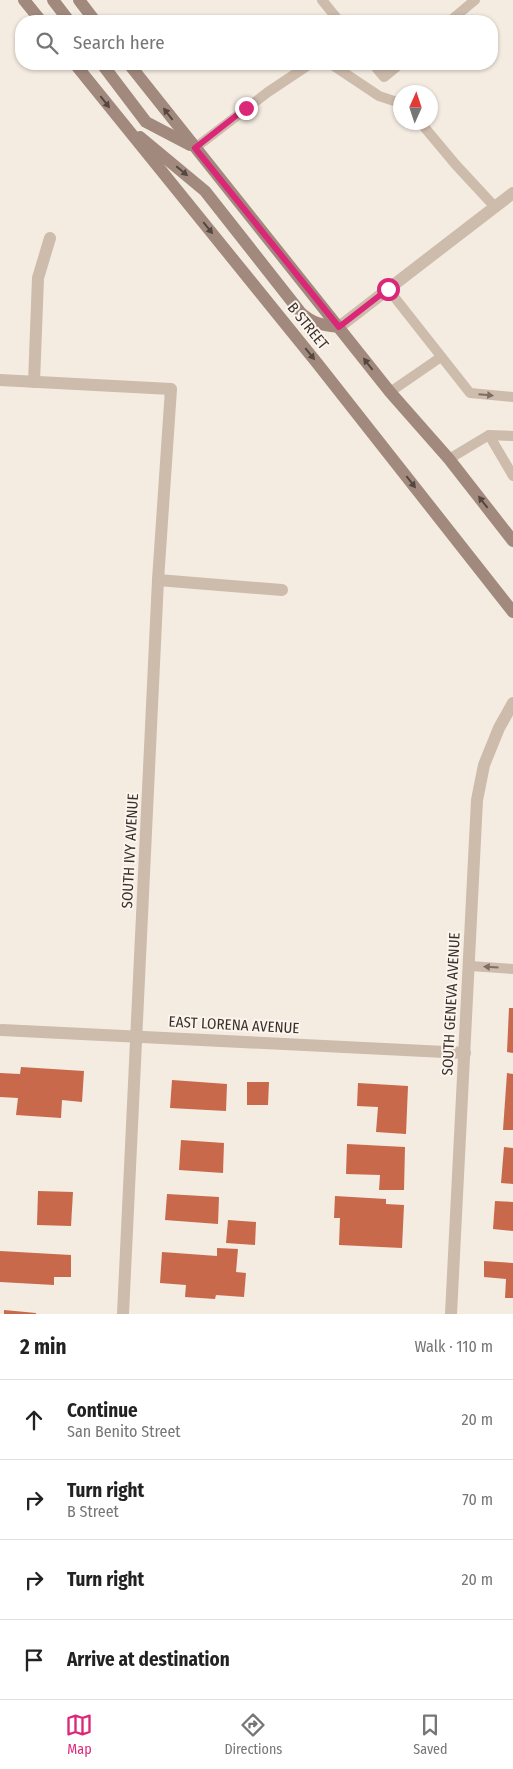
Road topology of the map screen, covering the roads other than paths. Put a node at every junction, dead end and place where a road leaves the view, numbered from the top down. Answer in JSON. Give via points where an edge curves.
{"nodes":[{"id":1,"x":24,"y":0,"type":"edge"},
{"id":2,"x":53,"y":0,"type":"edge"},
{"id":3,"x":78,"y":0,"type":"edge"},
{"id":4,"x":322,"y":0,"type":"edge"},
{"id":5,"x":474,"y":0,"type":"edge"},
{"id":6,"x":36,"y":15,"type":"edge"},
{"id":7,"x":64,"y":15,"type":"edge"},
{"id":8,"x":90,"y":15,"type":"edge"},
{"id":9,"x":334,"y":15,"type":"edge"},
{"id":10,"x":457,"y":15,"type":"edge"},
{"id":11,"x":80,"y":70,"type":"edge"},
{"id":12,"x":107,"y":70,"type":"edge"},
{"id":13,"x":134,"y":70,"type":"edge"},
{"id":14,"x":301,"y":70,"type":"edge"},
{"id":15,"x":340,"y":70,"type":"edge"},
{"id":16,"x":379,"y":70,"type":"edge"},
{"id":17,"x":393,"y":70,"type":"edge"},
{"id":18,"x":393,"y":101,"type":"edge"},
{"id":19,"x":118,"y":117,"type":"junction"},
{"id":20,"x":427,"y":130,"type":"edge"},
{"id":21,"x":195,"y":148,"type":"junction"},
{"id":22,"x":513,"y":193,"type":"edge"},
{"id":23,"x":495,"y":207,"type":"junction"},
{"id":24,"x":50,"y":238,"type":"dead end"},
{"id":25,"x":388,"y":289,"type":"junction"},
{"id":26,"x":339,"y":327,"type":"junction"},
{"id":27,"x":441,"y":357,"type":"junction"},
{"id":28,"x":0,"y":380,"type":"edge"},
{"id":29,"x":34,"y":382,"type":"junction"},
{"id":30,"x":390,"y":392,"type":"junction"},
{"id":31,"x":513,"y":397,"type":"edge"},
{"id":32,"x":490,"y":435,"type":"junction"},
{"id":33,"x":513,"y":436,"type":"edge"},
{"id":34,"x":448,"y":459,"type":"junction"},
{"id":35,"x":513,"y":476,"type":"edge"},
{"id":36,"x":513,"y":541,"type":"edge"},
{"id":37,"x":158,"y":580,"type":"junction"},
{"id":38,"x":282,"y":590,"type":"dead end"},
{"id":39,"x":513,"y":612,"type":"edge"},
{"id":40,"x":513,"y":703,"type":"edge"},
{"id":41,"x":470,"y":966,"type":"junction"},
{"id":42,"x":513,"y":969,"type":"edge"},
{"id":43,"x":2,"y":1030,"type":"dead end"},
{"id":44,"x":137,"y":1037,"type":"junction"},
{"id":45,"x":465,"y":1053,"type":"junction"},
{"id":46,"x":123,"y":1314,"type":"edge"},
{"id":47,"x":451,"y":1314,"type":"edge"}],
"edges":[{"from":1,"to":6,"type":"main road"},
{"from":2,"to":7,"type":"main road"},
{"from":3,"to":8,"type":"main road"},
{"from":4,"to":9,"type":"lane"},
{"from":5,"to":10,"type":"lane"},
{"from":11,"to":19,"type":"main road","name":"B STREET","one_way":true},
{"from":12,"to":21,"type":"main road","via":[[146,122]]},
{"from":21,"to":13,"type":"main road","name":"B STREET","one_way":true},
{"from":14,"to":21,"type":"lane"},
{"from":15,"to":18,"type":"lane","via":[[379,96]]},
{"from":16,"to":17,"type":"lane","via":[[384,77]]},
{"from":19,"to":26,"type":"main road","one_way":true,"via":[[205,191],[301,313],[310,321]]},
{"from":19,"to":39,"type":"main road","name":"B STREET","one_way":true},
{"from":20,"to":23,"type":"lane"},
{"from":21,"to":26,"type":"main road","name":"B STREET"},
{"from":22,"to":23,"type":"street"},
{"from":23,"to":25,"type":"street"},
{"from":24,"to":29,"type":"street","via":[[38,278]]},
{"from":25,"to":26,"type":"street"},
{"from":25,"to":27,"type":"lane"},
{"from":30,"to":26,"type":"main road","name":"B STREET","one_way":true},
{"from":27,"to":30,"type":"lane"},
{"from":27,"to":31,"type":"lane","one_way":true,"via":[[470,393]]},
{"from":28,"to":29,"type":"street"},
{"from":29,"to":37,"type":"street","name":"SOUTH IVY AVENUE","via":[[171,389]]},
{"from":30,"to":34,"type":"main road","name":"B STREET"},
{"from":32,"to":33,"type":"lane"},
{"from":32,"to":34,"type":"lane"},
{"from":32,"to":35,"type":"lane"},
{"from":36,"to":34,"type":"main road","name":"B STREET","one_way":true},
{"from":37,"to":38,"type":"street"},
{"from":37,"to":44,"type":"street","name":"SOUTH IVY AVENUE"},
{"from":40,"to":41,"type":"street","name":"SOUTH GENEVA AVENUE","via":[[484,764],[477,800]]},
{"from":42,"to":41,"type":"lane","one_way":true},
{"from":41,"to":45,"type":"street","name":"SOUTH GENEVA AVENUE"},
{"from":43,"to":44,"type":"street","name":"EAST LORENA AVENUE"},
{"from":44,"to":45,"type":"street","name":"EAST LORENA AVENUE"},
{"from":44,"to":46,"type":"street","name":"SOUTH IVY AVENUE"},
{"from":45,"to":47,"type":"street","name":"SOUTH GENEVA AVENUE"}]}
